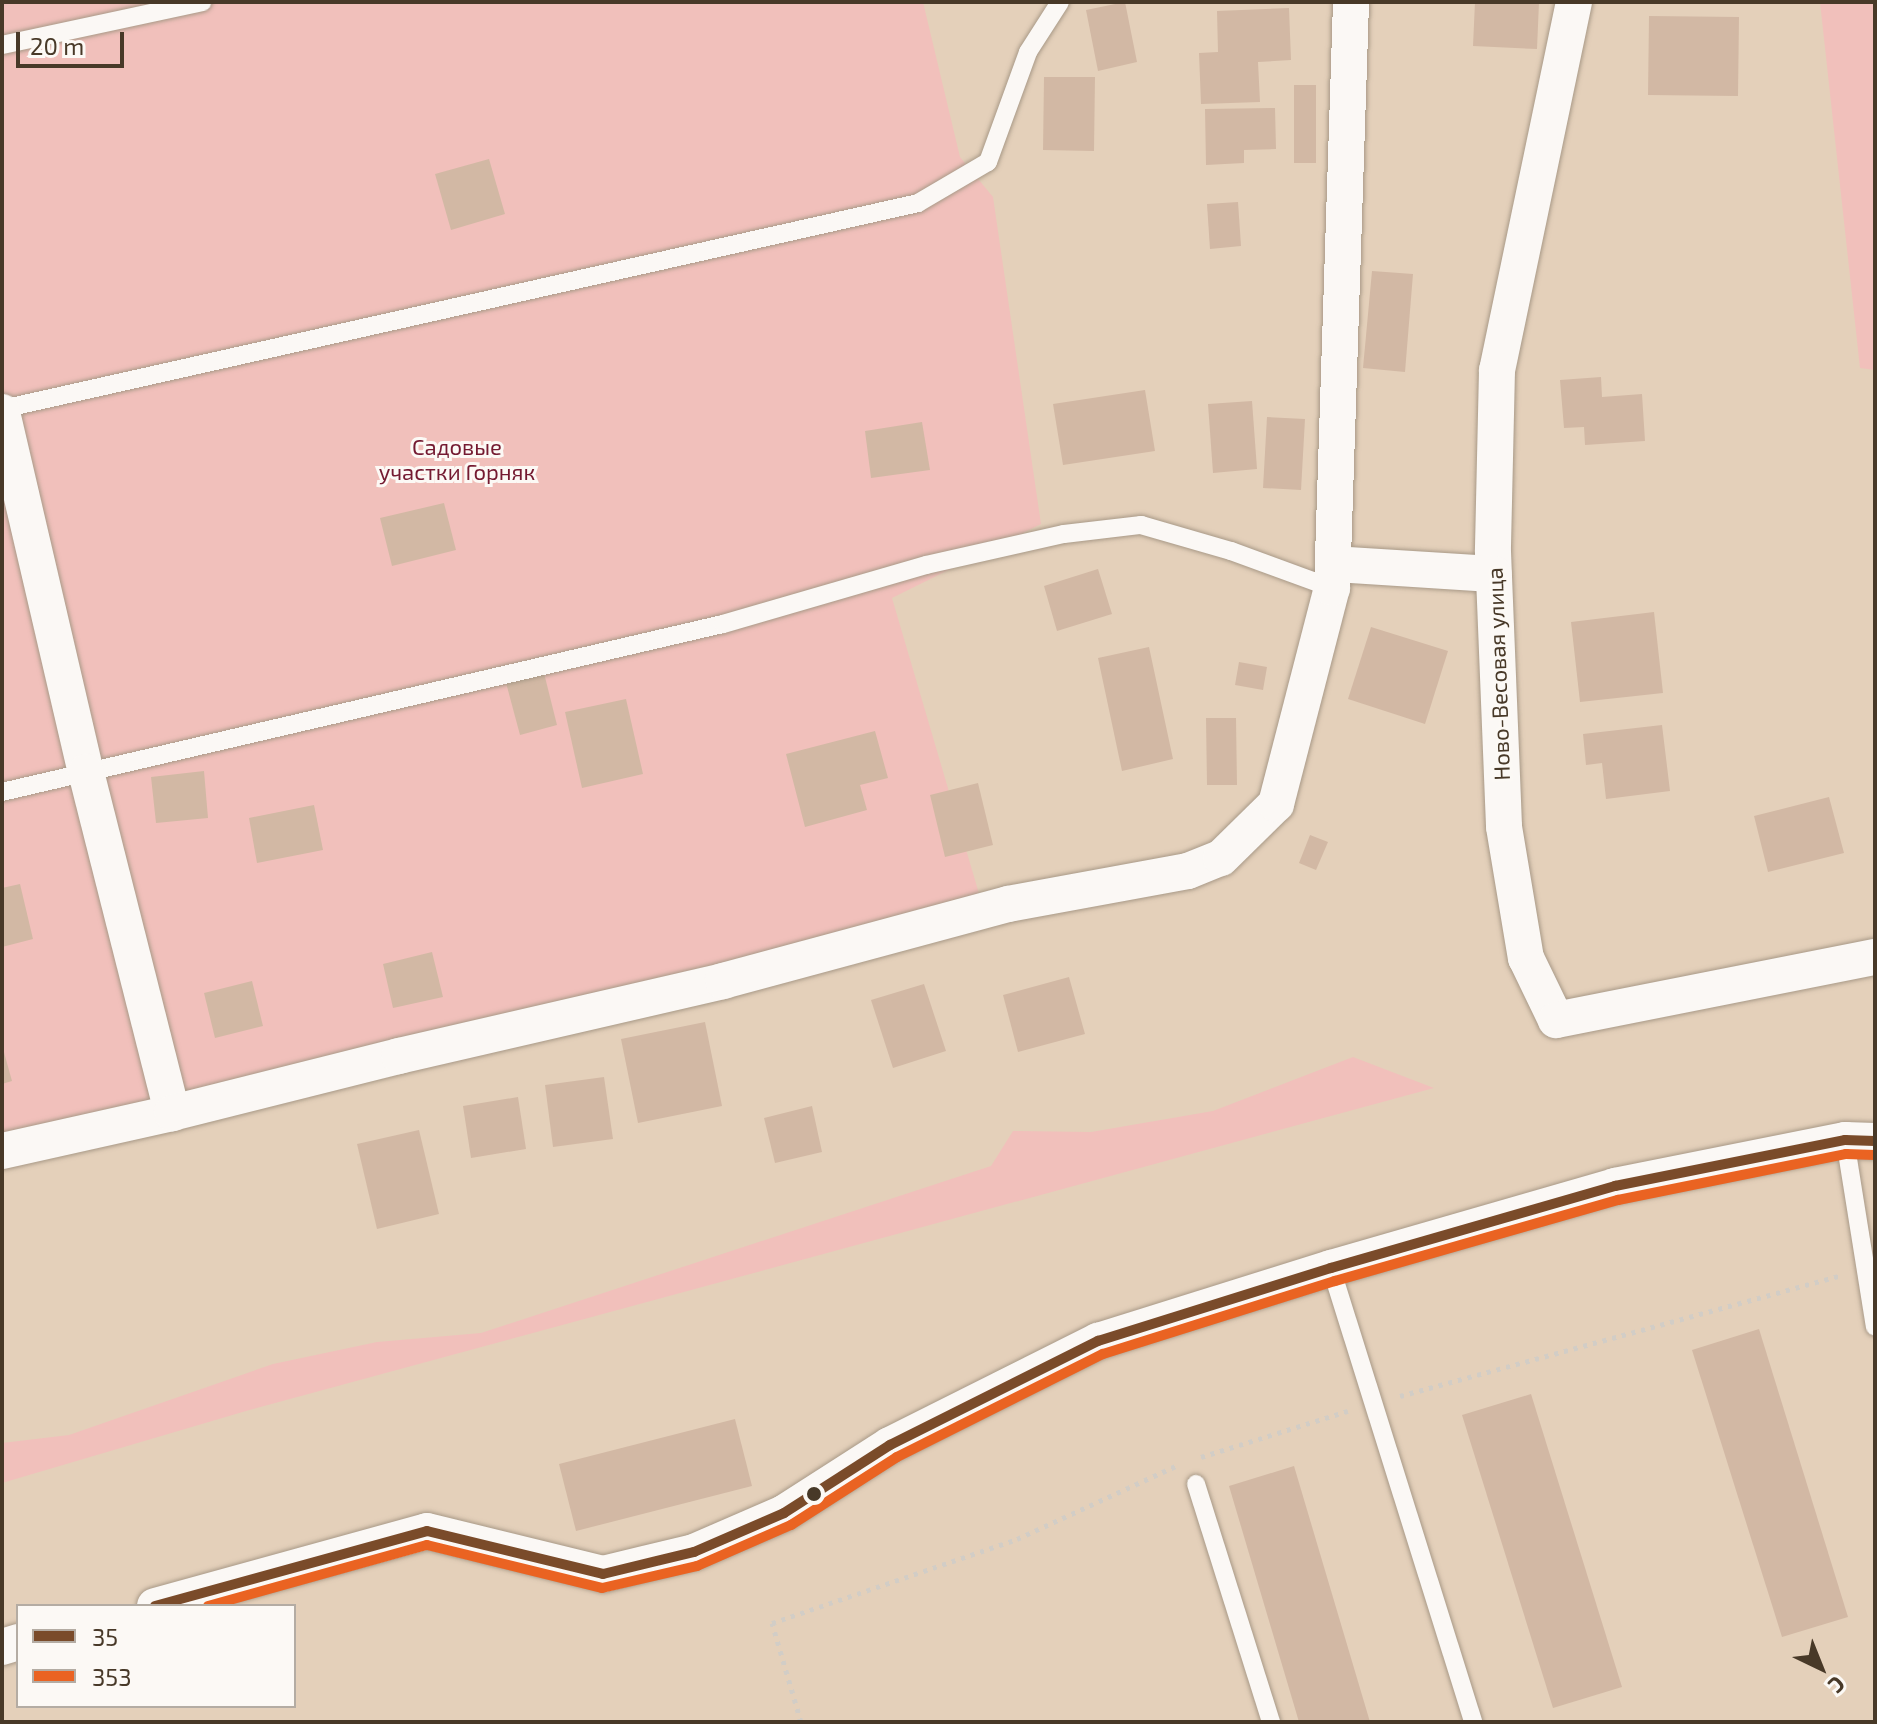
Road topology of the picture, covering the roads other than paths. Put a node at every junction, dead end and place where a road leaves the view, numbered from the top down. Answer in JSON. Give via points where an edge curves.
{"nodes":[{"id":1,"x":202,"y":2,"type":"edge"},
{"id":2,"x":1060,"y":2,"type":"edge"},
{"id":3,"x":1351,"y":2,"type":"edge"},
{"id":4,"x":1574,"y":2,"type":"edge"},
{"id":5,"x":2,"y":45,"type":"edge"},
{"id":6,"x":2,"y":410,"type":"edge"},
{"id":7,"x":1494,"y":574,"type":"junction"},
{"id":8,"x":1333,"y":576,"type":"junction"},
{"id":9,"x":86,"y":772,"type":"junction"},
{"id":10,"x":2,"y":792,"type":"edge"},
{"id":11,"x":1875,"y":957,"type":"edge"},
{"id":12,"x":172,"y":1113,"type":"junction"},
{"id":13,"x":1860,"y":1141,"type":"edge"},
{"id":14,"x":2,"y":1151,"type":"edge"},
{"id":15,"x":1331,"y":1268,"type":"junction"},
{"id":16,"x":1875,"y":1327,"type":"edge"},
{"id":17,"x":1196,"y":1484,"type":"dead end"},
{"id":18,"x":162,"y":1604,"type":"edge"},
{"id":19,"x":1271,"y":1722,"type":"edge"},
{"id":20,"x":1473,"y":1722,"type":"edge"}],
"edges":[{"from":1,"to":5,"type":"lane"},
{"from":2,"to":6,"type":"lane","via":[[1028,52],[988,162],[918,203]]},
{"from":3,"to":8,"type":"street"},
{"from":4,"to":7,"type":"street","name":"Ново-Весовая улица","via":[[1497,370]]},
{"from":6,"to":9,"type":"street"},
{"from":7,"to":8,"type":"street"},
{"from":7,"to":11,"type":"street","name":"Ново-Весовая улица","via":[[1504,827],[1526,958],[1556,1020]]},
{"from":8,"to":9,"type":"lane","via":[[1141,525],[1064,534],[926,565],[723,624]]},
{"from":8,"to":12,"type":"street","via":[[1276,804],[1221,858],[1188,871],[1008,904],[723,981]]},
{"from":9,"to":10,"type":"lane"},
{"from":9,"to":12,"type":"street"},
{"from":12,"to":14,"type":"street"},
{"from":13,"to":15,"type":"street","via":[[1615,1186]]},
{"from":13,"to":16,"type":"lane","via":[[1866,1269]]},
{"from":15,"to":18,"type":"street","via":[[1098,1341],[890,1445],[784,1513],[694,1552],[603,1574],[427,1531]]},
{"from":15,"to":20,"type":"lane"},
{"from":17,"to":19,"type":"lane"}]}
